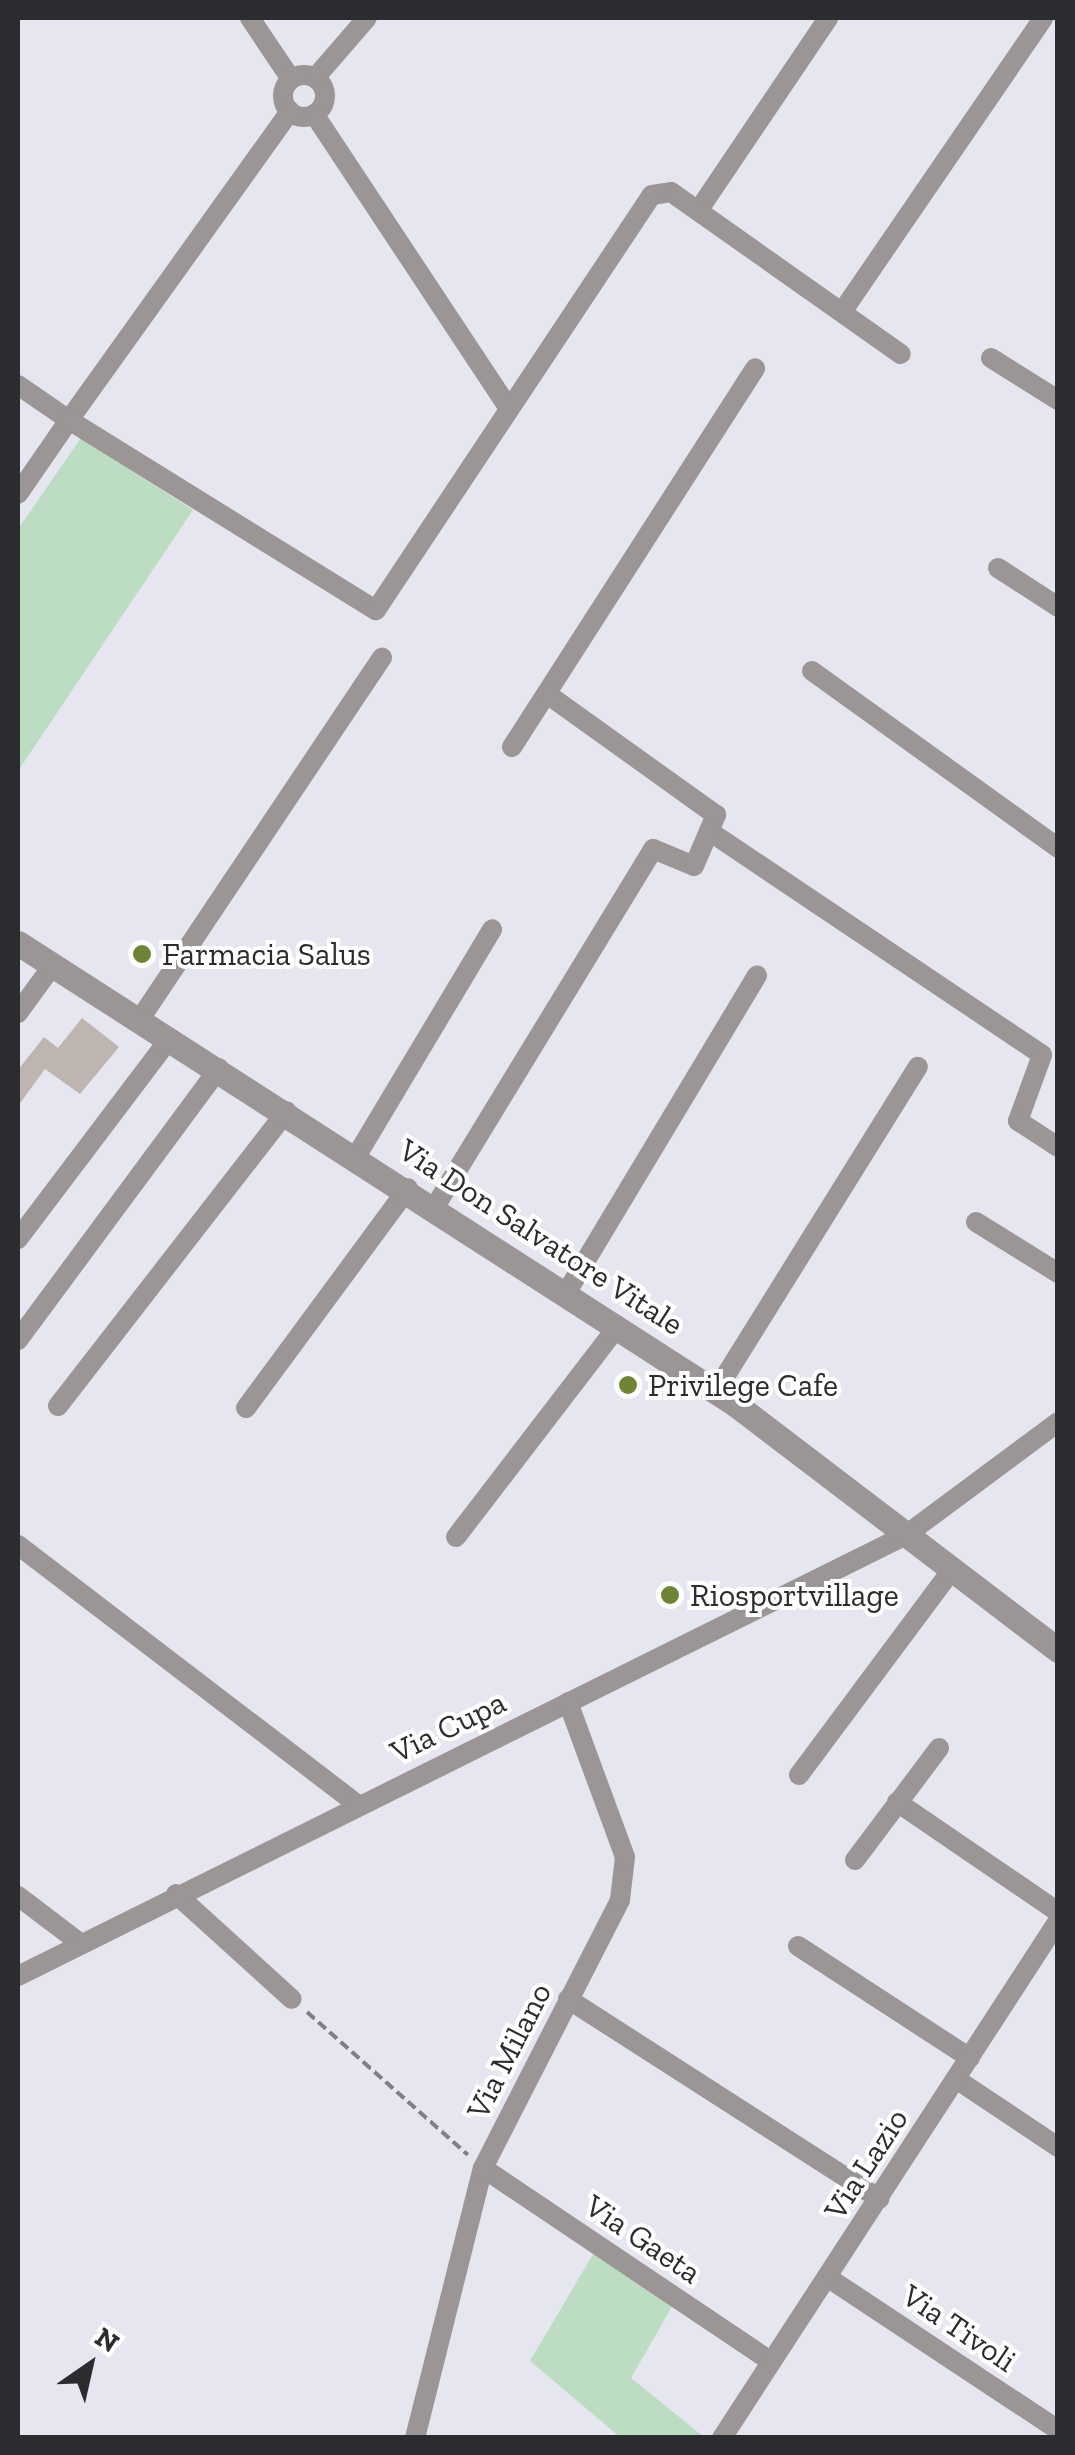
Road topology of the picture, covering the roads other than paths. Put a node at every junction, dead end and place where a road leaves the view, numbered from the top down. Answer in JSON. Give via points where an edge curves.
{"nodes":[{"id":1,"x":250,"y":18,"type":"edge"},
{"id":2,"x":367,"y":18,"type":"edge"},
{"id":3,"x":828,"y":18,"type":"edge"},
{"id":4,"x":1043,"y":18,"type":"edge"},
{"id":5,"x":316,"y":78,"type":"junction"},
{"id":6,"x":291,"y":79,"type":"junction"},
{"id":7,"x":290,"y":111,"type":"junction"},
{"id":8,"x":314,"y":114,"type":"junction"},
{"id":9,"x":698,"y":211,"type":"junction"},
{"id":10,"x":842,"y":312,"type":"junction"},
{"id":11,"x":901,"y":354,"type":"dead end"},
{"id":12,"x":991,"y":358,"type":"dead end"},
{"id":13,"x":755,"y":368,"type":"dead end"},
{"id":14,"x":18,"y":386,"type":"edge"},
{"id":15,"x":1058,"y":400,"type":"edge"},
{"id":16,"x":509,"y":409,"type":"junction"},
{"id":17,"x":69,"y":420,"type":"junction"},
{"id":18,"x":18,"y":494,"type":"edge"},
{"id":19,"x":998,"y":568,"type":"dead end"},
{"id":20,"x":1058,"y":607,"type":"edge"},
{"id":21,"x":382,"y":658,"type":"dead end"},
{"id":22,"x":812,"y":671,"type":"dead end"},
{"id":23,"x":546,"y":694,"type":"junction"},
{"id":24,"x":512,"y":747,"type":"dead end"},
{"id":25,"x":709,"y":831,"type":"junction"},
{"id":26,"x":1058,"y":848,"type":"edge"},
{"id":27,"x":492,"y":929,"type":"dead end"},
{"id":28,"x":18,"y":943,"type":"edge"},
{"id":29,"x":53,"y":965,"type":"junction"},
{"id":30,"x":757,"y":975,"type":"dead end"},
{"id":31,"x":18,"y":1013,"type":"edge"},
{"id":32,"x":140,"y":1018,"type":"junction"},
{"id":33,"x":170,"y":1038,"type":"junction"},
{"id":34,"x":918,"y":1067,"type":"dead end"},
{"id":35,"x":219,"y":1068,"type":"junction"},
{"id":36,"x":287,"y":1111,"type":"junction"},
{"id":37,"x":1058,"y":1147,"type":"edge"},
{"id":38,"x":357,"y":1155,"type":"junction"},
{"id":39,"x":408,"y":1188,"type":"junction"},
{"id":40,"x":436,"y":1205,"type":"junction"},
{"id":41,"x":976,"y":1222,"type":"dead end"},
{"id":42,"x":18,"y":1239,"type":"edge"},
{"id":43,"x":1058,"y":1273,"type":"edge"},
{"id":44,"x":568,"y":1290,"type":"junction"},
{"id":45,"x":618,"y":1326,"type":"junction"},
{"id":46,"x":18,"y":1340,"type":"edge"},
{"id":47,"x":716,"y":1391,"type":"junction"},
{"id":48,"x":58,"y":1406,"type":"dead end"},
{"id":49,"x":246,"y":1408,"type":"dead end"},
{"id":50,"x":1058,"y":1422,"type":"edge"},
{"id":51,"x":906,"y":1535,"type":"junction"},
{"id":52,"x":456,"y":1537,"type":"dead end"},
{"id":53,"x":18,"y":1545,"type":"edge"},
{"id":54,"x":951,"y":1570,"type":"junction"},
{"id":55,"x":1058,"y":1650,"type":"edge"},
{"id":56,"x":568,"y":1702,"type":"junction"},
{"id":57,"x":938,"y":1748,"type":"dead end"},
{"id":58,"x":799,"y":1776,"type":"dead end"},
{"id":59,"x":897,"y":1802,"type":"junction"},
{"id":60,"x":356,"y":1804,"type":"junction"},
{"id":61,"x":854,"y":1860,"type":"dead end"},
{"id":62,"x":176,"y":1894,"type":"junction"},
{"id":63,"x":18,"y":1896,"type":"edge"},
{"id":64,"x":1058,"y":1912,"type":"edge"},
{"id":65,"x":1058,"y":1921,"type":"edge"},
{"id":66,"x":80,"y":1943,"type":"junction"},
{"id":67,"x":798,"y":1946,"type":"dead end"},
{"id":68,"x":18,"y":1976,"type":"edge"},
{"id":69,"x":292,"y":1999,"type":"road end"},
{"id":70,"x":568,"y":1999,"type":"junction"},
{"id":71,"x":970,"y":2058,"type":"junction"},
{"id":72,"x":956,"y":2079,"type":"junction"},
{"id":73,"x":1058,"y":2147,"type":"edge"},
{"id":74,"x":483,"y":2168,"type":"junction"},
{"id":75,"x":879,"y":2199,"type":"junction"},
{"id":76,"x":827,"y":2276,"type":"junction"},
{"id":77,"x":770,"y":2361,"type":"junction"},
{"id":78,"x":1058,"y":2430,"type":"edge"},
{"id":79,"x":415,"y":2438,"type":"edge"},
{"id":80,"x":722,"y":2438,"type":"edge"}],
"edges":[{"from":1,"to":6,"type":"street"},
{"from":2,"to":5,"type":"street"},
{"from":3,"to":9,"type":"street"},
{"from":4,"to":10,"type":"street"},
{"from":5,"to":6,"type":"street"},
{"from":5,"to":8,"type":"street","via":[[326,95]]},
{"from":6,"to":7,"type":"street","via":[[283,93]]},
{"from":7,"to":8,"type":"street"},
{"from":7,"to":17,"type":"street"},
{"from":8,"to":16,"type":"street"},
{"from":9,"to":10,"type":"street"},
{"from":9,"to":16,"type":"street","via":[[671,192],[652,196]]},
{"from":10,"to":11,"type":"street"},
{"from":12,"to":15,"type":"street"},
{"from":13,"to":23,"type":"street"},
{"from":14,"to":17,"type":"street"},
{"from":16,"to":17,"type":"street","via":[[376,610]]},
{"from":17,"to":18,"type":"street"},
{"from":19,"to":20,"type":"street"},
{"from":21,"to":32,"type":"street"},
{"from":22,"to":26,"type":"street"},
{"from":23,"to":24,"type":"street"},
{"from":23,"to":25,"type":"street","via":[[716,815]]},
{"from":25,"to":37,"type":"street","via":[[1042,1055],[1018,1121]]},
{"from":25,"to":40,"type":"street","via":[[694,866],[653,848]]},
{"from":27,"to":38,"type":"street"},
{"from":28,"to":29,"type":"street","name":"Via Don Salvatore Vitale"},
{"from":29,"to":31,"type":"street"},
{"from":29,"to":32,"type":"street","name":"Via Don Salvatore Vitale"},
{"from":30,"to":44,"type":"street"},
{"from":32,"to":33,"type":"street","name":"Via Don Salvatore Vitale"},
{"from":33,"to":35,"type":"street","name":"Via Don Salvatore Vitale"},
{"from":33,"to":42,"type":"street"},
{"from":34,"to":47,"type":"street"},
{"from":35,"to":36,"type":"street","name":"Via Don Salvatore Vitale"},
{"from":35,"to":46,"type":"street"},
{"from":36,"to":38,"type":"street","name":"Via Don Salvatore Vitale"},
{"from":36,"to":48,"type":"street"},
{"from":38,"to":39,"type":"street","name":"Via Don Salvatore Vitale"},
{"from":39,"to":40,"type":"street","name":"Via Don Salvatore Vitale"},
{"from":39,"to":49,"type":"street"},
{"from":40,"to":44,"type":"street","name":"Via Don Salvatore Vitale"},
{"from":41,"to":43,"type":"street"},
{"from":44,"to":45,"type":"street","name":"Via Don Salvatore Vitale"},
{"from":45,"to":47,"type":"street","name":"Via Don Salvatore Vitale"},
{"from":45,"to":52,"type":"street"},
{"from":47,"to":51,"type":"street","name":"Via Don Salvatore Vitale"},
{"from":50,"to":51,"type":"street","name":"Via Cupa"},
{"from":51,"to":54,"type":"street","name":"Via Don Salvatore Vitale"},
{"from":51,"to":56,"type":"street","name":"Via Cupa"},
{"from":53,"to":60,"type":"street"},
{"from":54,"to":55,"type":"street","name":"Via Don Salvatore Vitale"},
{"from":54,"to":58,"type":"street"},
{"from":56,"to":60,"type":"street","name":"Via Cupa"},
{"from":56,"to":70,"type":"street","name":"Via Milano","via":[[625,1857],[611,1927]]},
{"from":57,"to":59,"type":"street"},
{"from":59,"to":61,"type":"street"},
{"from":59,"to":64,"type":"street"},
{"from":60,"to":62,"type":"street","name":"Via Cupa"},
{"from":62,"to":66,"type":"street","name":"Via Cupa"},
{"from":62,"to":69,"type":"street"},
{"from":63,"to":66,"type":"street"},
{"from":65,"to":71,"type":"street","name":"Via Lazio"},
{"from":66,"to":68,"type":"street","name":"Via Cupa"},
{"from":67,"to":71,"type":"street"},
{"from":70,"to":74,"type":"street","name":"Via Milano"},
{"from":70,"to":75,"type":"street"},
{"from":71,"to":72,"type":"street","name":"Via Lazio"},
{"from":72,"to":73,"type":"street"},
{"from":72,"to":75,"type":"street","name":"Via Lazio"},
{"from":74,"to":77,"type":"street","name":"Via Gaeta"},
{"from":74,"to":79,"type":"street","name":"Via Milano"},
{"from":75,"to":76,"type":"street","name":"Via Lazio"},
{"from":76,"to":77,"type":"street","name":"Via Lazio"},
{"from":76,"to":78,"type":"street","name":"Via Tivoli"},
{"from":77,"to":80,"type":"street","name":"Via Lazio"}]}
